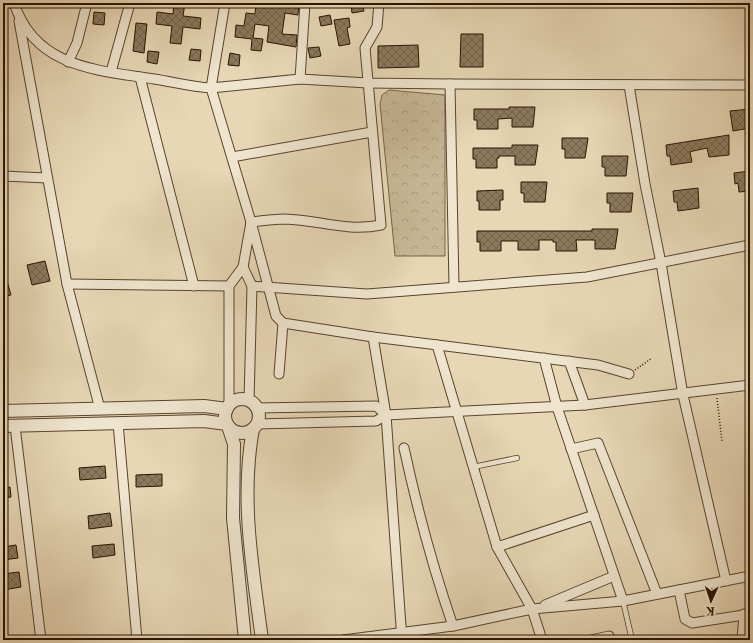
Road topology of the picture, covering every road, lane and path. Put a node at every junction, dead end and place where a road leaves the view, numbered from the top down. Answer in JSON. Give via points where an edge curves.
{"nodes":[{"id":1,"x":14,"y":3,"type":"edge"},
{"id":2,"x":87,"y":3,"type":"edge"},
{"id":3,"x":130,"y":3,"type":"edge"},
{"id":4,"x":225,"y":3,"type":"edge"},
{"id":5,"x":306,"y":3,"type":"edge"},
{"id":6,"x":379,"y":3,"type":"edge"},
{"id":7,"x":18,"y":16,"type":"junction"},
{"id":8,"x":68,"y":62,"type":"junction"},
{"id":9,"x":111,"y":72,"type":"junction"},
{"id":10,"x":140,"y":77,"type":"junction"},
{"id":11,"x":300,"y":79,"type":"junction"},
{"id":12,"x":368,"y":83,"type":"junction"},
{"id":13,"x":450,"y":84,"type":"junction"},
{"id":14,"x":629,"y":85,"type":"junction"},
{"id":15,"x":750,"y":85,"type":"edge"},
{"id":16,"x":211,"y":88,"type":"junction"},
{"id":17,"x":372,"y":132,"type":"junction"},
{"id":18,"x":232,"y":157,"type":"junction"},
{"id":19,"x":3,"y":176,"type":"edge"},
{"id":20,"x":48,"y":178,"type":"junction"},
{"id":21,"x":251,"y":222,"type":"junction"},
{"id":22,"x":750,"y":245,"type":"edge"},
{"id":23,"x":661,"y":263,"type":"junction"},
{"id":24,"x":243,"y":267,"type":"junction"},
{"id":25,"x":67,"y":284,"type":"junction"},
{"id":26,"x":194,"y":286,"type":"junction"},
{"id":27,"x":229,"y":286,"type":"junction"},
{"id":28,"x":252,"y":286,"type":"junction"},
{"id":29,"x":454,"y":287,"type":"junction"},
{"id":30,"x":269,"y":288,"type":"junction"},
{"id":31,"x":283,"y":323,"type":"junction"},
{"id":32,"x":373,"y":337,"type":"junction"},
{"id":33,"x":437,"y":345,"type":"junction"},
{"id":34,"x":544,"y":358,"type":"junction"},
{"id":35,"x":652,"y":358,"type":"dead end"},
{"id":36,"x":569,"y":361,"type":"junction"},
{"id":37,"x":279,"y":374,"type":"dead end"},
{"id":38,"x":629,"y":374,"type":"joint"},
{"id":39,"x":750,"y":385,"type":"edge"},
{"id":40,"x":716,"y":390,"type":"junction"},
{"id":41,"x":683,"y":395,"type":"junction"},
{"id":42,"x":253,"y":404,"type":"junction"},
{"id":43,"x":585,"y":405,"type":"junction"},
{"id":44,"x":228,"y":407,"type":"junction"},
{"id":45,"x":557,"y":407,"type":"junction"},
{"id":46,"x":100,"y":409,"type":"junction"},
{"id":47,"x":3,"y":411,"type":"edge"},
{"id":48,"x":456,"y":412,"type":"junction"},
{"id":49,"x":386,"y":415,"type":"junction"},
{"id":50,"x":118,"y":423,"type":"junction"},
{"id":51,"x":228,"y":425,"type":"junction"},
{"id":52,"x":9,"y":426,"type":"edge"},
{"id":53,"x":255,"y":427,"type":"junction"},
{"id":54,"x":722,"y":442,"type":"dead end"},
{"id":55,"x":404,"y":448,"type":"dead end"},
{"id":56,"x":571,"y":449,"type":"junction"},
{"id":57,"x":517,"y":458,"type":"dead end"},
{"id":58,"x":473,"y":467,"type":"junction"},
{"id":59,"x":594,"y":515,"type":"junction"},
{"id":60,"x":497,"y":547,"type":"junction"},
{"id":61,"x":614,"y":576,"type":"junction"},
{"id":62,"x":750,"y":576,"type":"edge"},
{"id":63,"x":726,"y":581,"type":"junction"},
{"id":64,"x":679,"y":590,"type":"junction"},
{"id":65,"x":657,"y":594,"type":"junction"},
{"id":66,"x":623,"y":601,"type":"junction"},
{"id":67,"x":535,"y":609,"type":"junction"},
{"id":68,"x":747,"y":614,"type":"edge"},
{"id":69,"x":453,"y":626,"type":"junction"},
{"id":70,"x":402,"y":636,"type":"edge"},
{"id":71,"x":609,"y":636,"type":"dead end"},
{"id":72,"x":41,"y":640,"type":"edge"},
{"id":73,"x":137,"y":640,"type":"edge"},
{"id":74,"x":244,"y":640,"type":"edge"},
{"id":75,"x":262,"y":640,"type":"edge"},
{"id":76,"x":343,"y":640,"type":"edge"},
{"id":77,"x":542,"y":640,"type":"edge"},
{"id":78,"x":591,"y":640,"type":"edge"},
{"id":79,"x":632,"y":640,"type":"edge"},
{"id":80,"x":742,"y":640,"type":"edge"}],
"edges":[{"from":1,"to":7,"type":"street"},
{"from":2,"to":8,"type":"street","via":[[77,43]]},
{"from":3,"to":9,"type":"street"},
{"from":4,"to":16,"type":"street"},
{"from":5,"to":11,"type":"street"},
{"from":6,"to":12,"type":"street","via":[[377,27],[365,48]]},
{"from":7,"to":8,"type":"street","via":[[32,37],[49,52]]},
{"from":7,"to":20,"type":"street"},
{"from":8,"to":9,"type":"street","via":[[90,70]]},
{"from":9,"to":10,"type":"street"},
{"from":10,"to":16,"type":"street"},
{"from":10,"to":26,"type":"street"},
{"from":11,"to":12,"type":"street"},
{"from":11,"to":16,"type":"street"},
{"from":12,"to":13,"type":"street"},
{"from":12,"to":17,"type":"street"},
{"from":13,"to":14,"type":"street"},
{"from":13,"to":29,"type":"street"},
{"from":14,"to":15,"type":"street"},
{"from":14,"to":23,"type":"street"},
{"from":16,"to":18,"type":"street"},
{"from":17,"to":18,"type":"street"},
{"from":17,"to":21,"type":"street","via":[[381,225],[369,228],[285,220]]},
{"from":18,"to":21,"type":"street"},
{"from":19,"to":20,"type":"street"},
{"from":20,"to":25,"type":"street"},
{"from":21,"to":24,"type":"street"},
{"from":21,"to":30,"type":"street"},
{"from":22,"to":23,"type":"street"},
{"from":23,"to":29,"type":"street","via":[[587,277]]},
{"from":23,"to":41,"type":"street"},
{"from":24,"to":27,"type":"street"},
{"from":24,"to":28,"type":"street"},
{"from":25,"to":26,"type":"street"},
{"from":25,"to":46,"type":"street"},
{"from":26,"to":27,"type":"street"},
{"from":27,"to":44,"type":"street"},
{"from":28,"to":30,"type":"street"},
{"from":28,"to":42,"type":"street"},
{"from":29,"to":30,"type":"street","via":[[367,294]]},
{"from":30,"to":31,"type":"street","via":[[276,316]]},
{"from":31,"to":32,"type":"street"},
{"from":31,"to":37,"type":"street"},
{"from":32,"to":33,"type":"street"},
{"from":32,"to":49,"type":"street"},
{"from":33,"to":34,"type":"street"},
{"from":33,"to":48,"type":"street"},
{"from":34,"to":36,"type":"street"},
{"from":34,"to":45,"type":"street"},
{"from":35,"to":38,"type":"path"},
{"from":36,"to":38,"type":"street","via":[[598,365]]},
{"from":36,"to":43,"type":"street"},
{"from":39,"to":40,"type":"street"},
{"from":40,"to":41,"type":"street"},
{"from":40,"to":54,"type":"path"},
{"from":41,"to":43,"type":"street"},
{"from":41,"to":63,"type":"street"},
{"from":42,"to":44,"type":"street","via":[[238,399]]},
{"from":42,"to":49,"type":"street","via":[[376,406]]},
{"from":42,"to":53,"type":"street","via":[[259,414]]},
{"from":43,"to":45,"type":"street"},
{"from":44,"to":46,"type":"street"},
{"from":44,"to":51,"type":"street","via":[[225,415]]},
{"from":45,"to":48,"type":"street"},
{"from":45,"to":56,"type":"street"},
{"from":46,"to":47,"type":"street"},
{"from":48,"to":49,"type":"street"},
{"from":48,"to":58,"type":"street"},
{"from":49,"to":53,"type":"street","via":[[376,421]]},
{"from":49,"to":70,"type":"street"},
{"from":50,"to":51,"type":"street","via":[[204,421]]},
{"from":50,"to":52,"type":"street"},
{"from":50,"to":73,"type":"street"},
{"from":51,"to":53,"type":"street","via":[[232,430],[243,433]]},
{"from":51,"to":74,"type":"street","via":[[234,444],[233,518]]},
{"from":52,"to":72,"type":"street"},
{"from":53,"to":75,"type":"street","via":[[251,441],[248,495],[249,538]]},
{"from":55,"to":69,"type":"street","via":[[414,494]]},
{"from":56,"to":59,"type":"street"},
{"from":56,"to":65,"type":"street","via":[[598,443]]},
{"from":57,"to":58,"type":"lane"},
{"from":58,"to":60,"type":"street"},
{"from":59,"to":60,"type":"street"},
{"from":59,"to":61,"type":"street"},
{"from":60,"to":67,"type":"street"},
{"from":61,"to":66,"type":"street"},
{"from":61,"to":67,"type":"street"},
{"from":62,"to":63,"type":"street"},
{"from":63,"to":64,"type":"street"},
{"from":64,"to":65,"type":"street"},
{"from":64,"to":68,"type":"street","via":[[685,619],[692,623]]},
{"from":65,"to":66,"type":"street"},
{"from":66,"to":67,"type":"street"},
{"from":66,"to":79,"type":"lane"},
{"from":67,"to":69,"type":"street"},
{"from":67,"to":77,"type":"street"},
{"from":68,"to":80,"type":"street"},
{"from":69,"to":70,"type":"street"},
{"from":70,"to":76,"type":"street"},
{"from":71,"to":78,"type":"street"}]}
